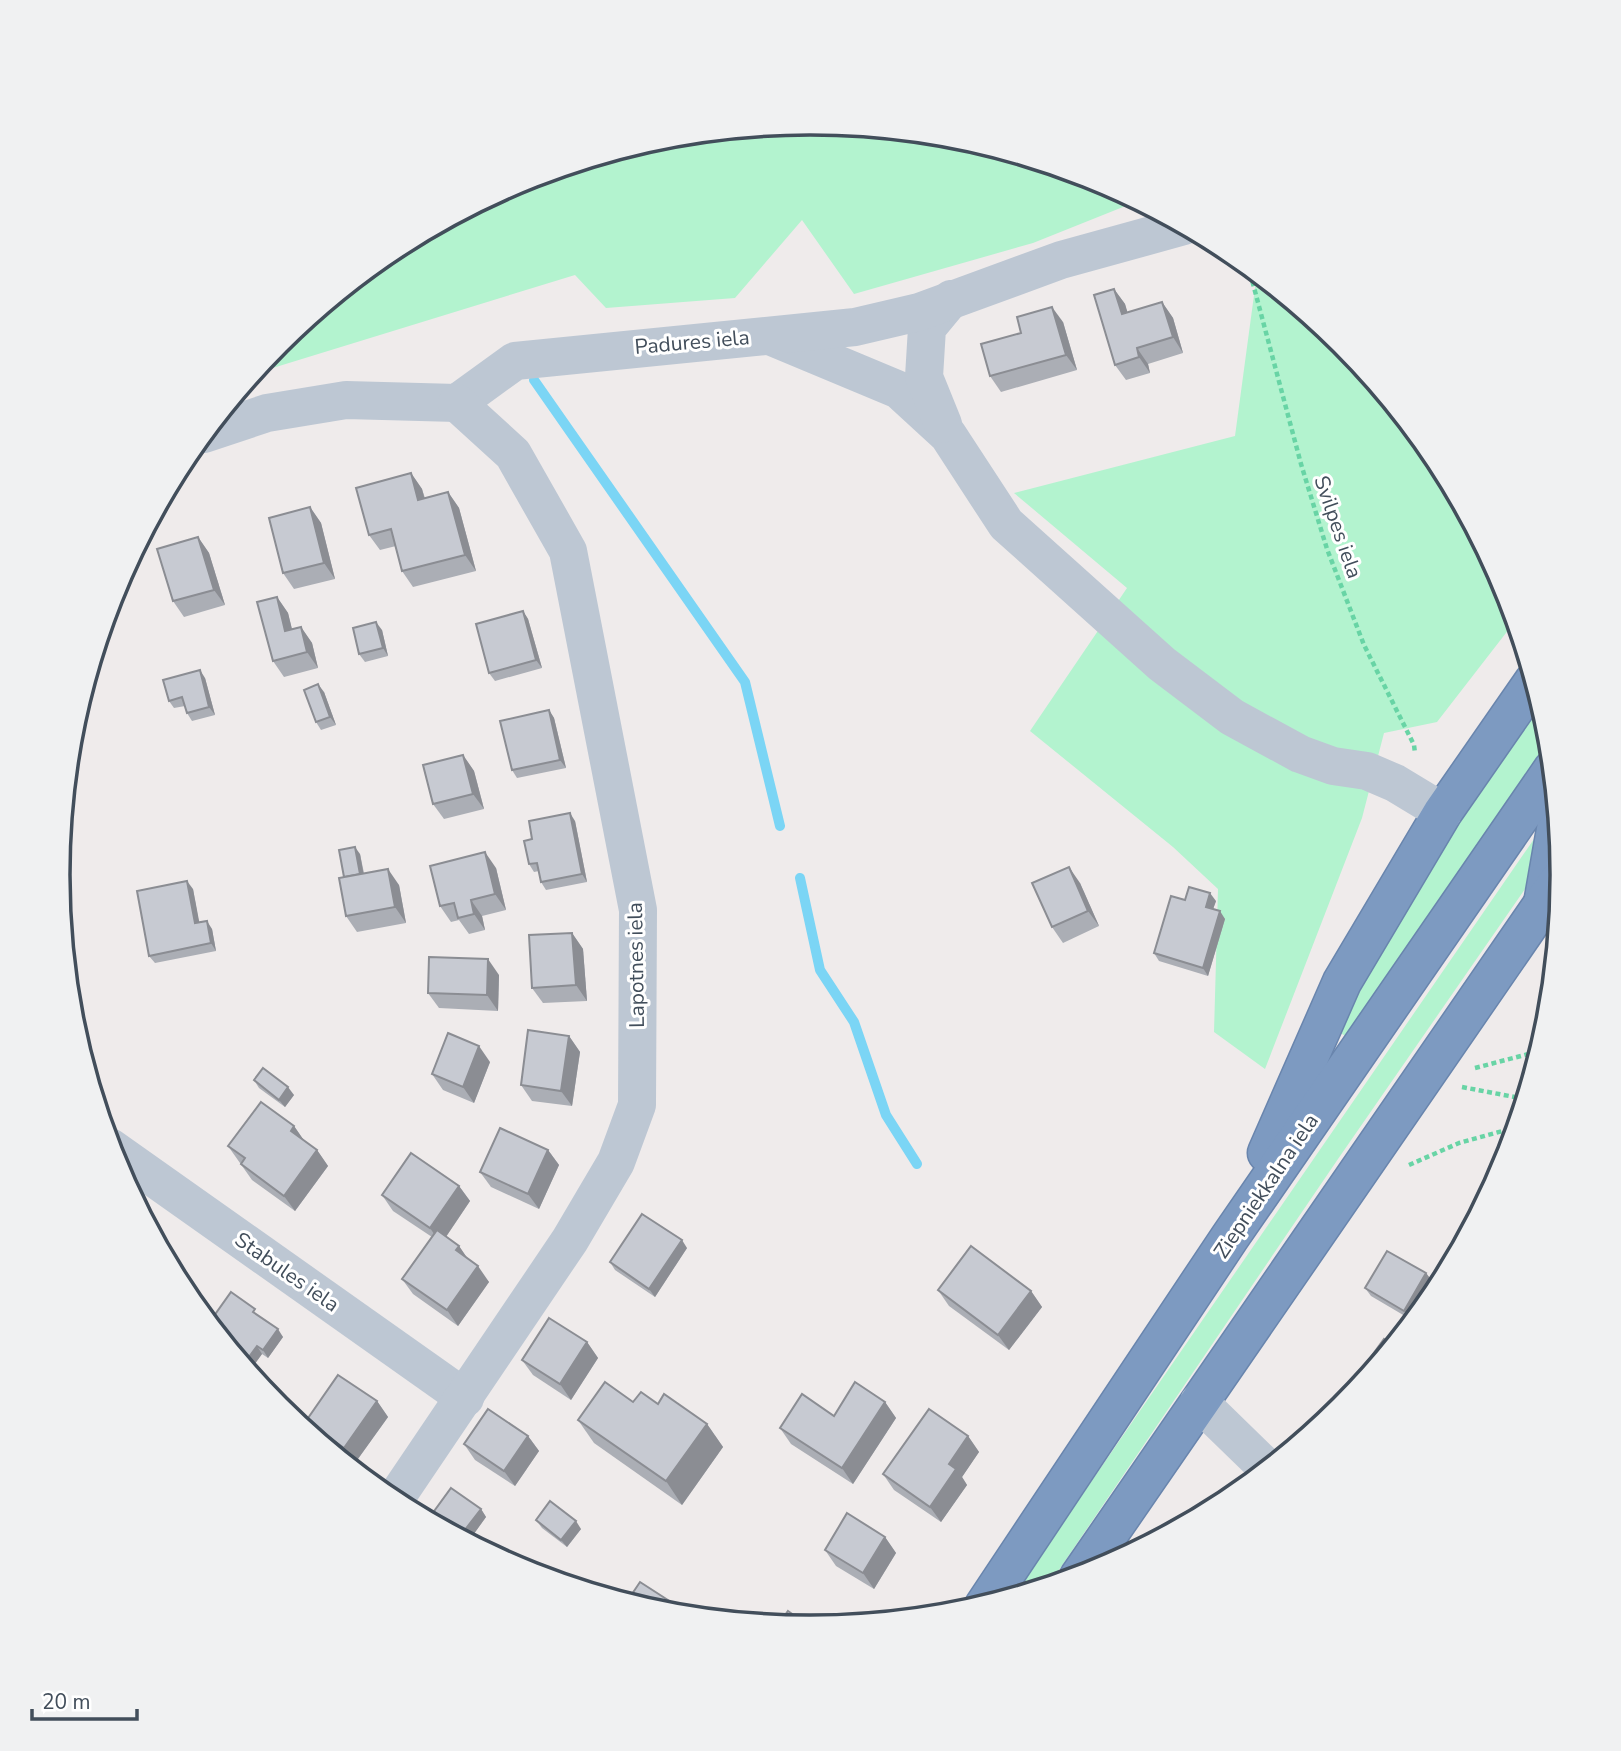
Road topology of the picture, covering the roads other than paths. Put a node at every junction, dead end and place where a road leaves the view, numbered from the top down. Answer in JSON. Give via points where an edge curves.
{"nodes":[{"id":1,"x":1172,"y":229,"type":"edge"},
{"id":2,"x":951,"y":299,"type":"junction"},
{"id":3,"x":767,"y":335,"type":"junction"},
{"id":4,"x":457,"y":403,"type":"junction"},
{"id":5,"x":220,"y":429,"type":"edge"},
{"id":6,"x":948,"y":435,"type":"junction"},
{"id":7,"x":1527,"y":690,"type":"edge"},
{"id":8,"x":1545,"y":780,"type":"edge"},
{"id":9,"x":1443,"y":812,"type":"junction"},
{"id":10,"x":1550,"y":911,"type":"edge"},
{"id":11,"x":126,"y":1158,"type":"edge"},
{"id":12,"x":1230,"y":1237,"type":"junction"},
{"id":13,"x":465,"y":1398,"type":"junction"},
{"id":14,"x":1199,"y":1402,"type":"junction"},
{"id":15,"x":1261,"y":1463,"type":"edge"},
{"id":16,"x":400,"y":1492,"type":"edge"},
{"id":17,"x":1089,"y":1562,"type":"edge"},
{"id":18,"x":993,"y":1593,"type":"edge"}],
"edges":[{"from":1,"to":2,"type":"street","name":"Padures iela","via":[[1060,260]]},
{"from":2,"to":3,"type":"street","name":"Padures iela","via":[[919,312],[855,327]]},
{"from":2,"to":6,"type":"street","via":[[927,328],[924,377]]},
{"from":3,"to":4,"type":"street","name":"Padures iela","via":[[515,360]]},
{"from":3,"to":6,"type":"street","via":[[899,390]]},
{"from":4,"to":5,"type":"street","via":[[346,400],[267,413]]},
{"from":4,"to":13,"type":"street","name":"Lapotnes iela","via":[[513,454],[568,551],[638,910],[637,1105],[617,1162]]},
{"from":6,"to":9,"type":"street","via":[[1006,524],[1162,664],[1232,717],[1300,754],[1367,771]]},
{"from":7,"to":9,"type":"highway"},
{"from":8,"to":12,"type":"highway","name":"Ziepniekkalna iela"},
{"from":9,"to":12,"type":"highway","via":[[1342,982]]},
{"from":10,"to":14,"type":"highway"},
{"from":11,"to":13,"type":"street","name":"Stabules iela"},
{"from":12,"to":18,"type":"highway","name":"Ziepniekkalna iela"},
{"from":13,"to":16,"type":"street","name":"Lapotnes iela"},
{"from":14,"to":15,"type":"street"},
{"from":14,"to":17,"type":"highway"}]}
